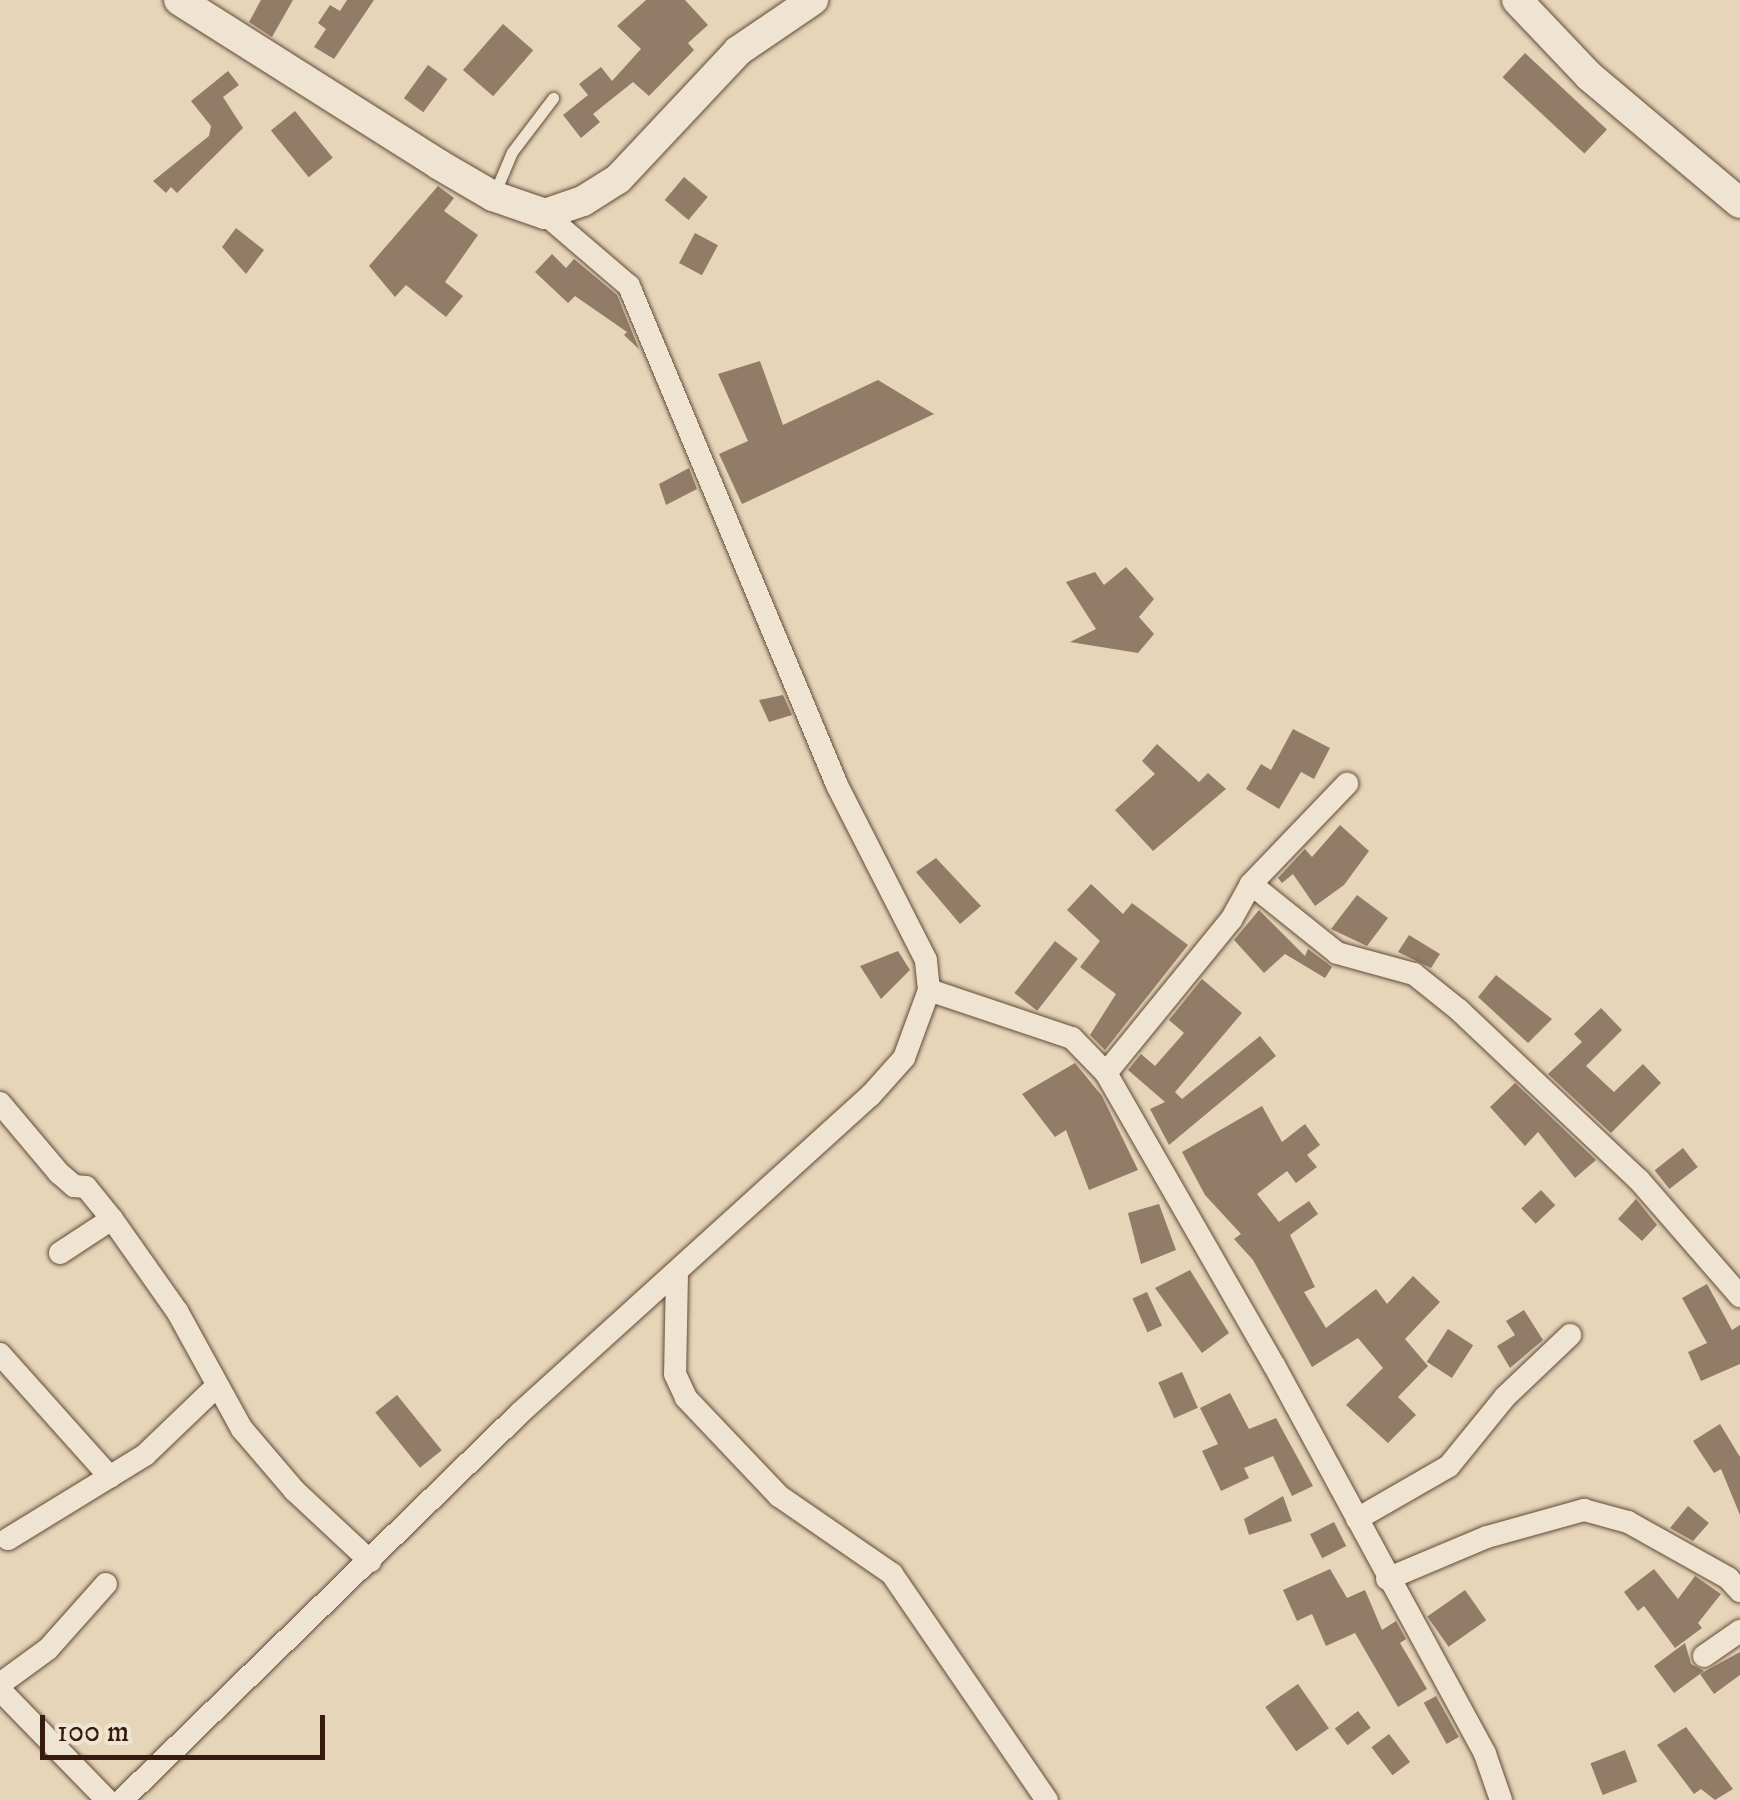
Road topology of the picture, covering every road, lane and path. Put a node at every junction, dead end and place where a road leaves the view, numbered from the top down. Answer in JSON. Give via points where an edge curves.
{"nodes":[{"id":1,"x":179,"y":0,"type":"edge"},
{"id":2,"x":812,"y":0,"type":"edge"},
{"id":3,"x":1517,"y":0,"type":"edge"},
{"id":4,"x":553,"y":98,"type":"dead end"},
{"id":5,"x":493,"y":196,"type":"junction"},
{"id":6,"x":1740,"y":203,"type":"edge"},
{"id":7,"x":545,"y":214,"type":"junction"},
{"id":8,"x":1347,"y":784,"type":"dead end"},
{"id":9,"x":1252,"y":884,"type":"junction"},
{"id":10,"x":929,"y":990,"type":"junction"},
{"id":11,"x":1106,"y":1073,"type":"junction"},
{"id":12,"x":0,"y":1103,"type":"edge"},
{"id":13,"x":112,"y":1220,"type":"junction"},
{"id":14,"x":60,"y":1253,"type":"dead end"},
{"id":15,"x":677,"y":1273,"type":"junction"},
{"id":16,"x":1740,"y":1296,"type":"edge"},
{"id":17,"x":1570,"y":1335,"type":"dead end"},
{"id":18,"x":0,"y":1354,"type":"edge"},
{"id":19,"x":217,"y":1386,"type":"junction"},
{"id":20,"x":110,"y":1478,"type":"junction"},
{"id":21,"x":1358,"y":1519,"type":"junction"},
{"id":22,"x":8,"y":1538,"type":"dead end"},
{"id":23,"x":370,"y":1561,"type":"junction"},
{"id":24,"x":1388,"y":1579,"type":"junction"},
{"id":25,"x":106,"y":1584,"type":"dead end"},
{"id":26,"x":1740,"y":1591,"type":"edge"},
{"id":27,"x":1740,"y":1631,"type":"edge"},
{"id":28,"x":1704,"y":1656,"type":"dead end"},
{"id":29,"x":0,"y":1687,"type":"edge"},
{"id":30,"x":107,"y":1800,"type":"edge"},
{"id":31,"x":122,"y":1800,"type":"edge"},
{"id":32,"x":1047,"y":1800,"type":"edge"},
{"id":33,"x":1501,"y":1800,"type":"edge"}],
"edges":[{"from":1,"to":5,"type":"street"},
{"from":2,"to":7,"type":"street","via":[[738,51],[618,179]]},
{"from":3,"to":6,"type":"street","via":[[1589,76]]},
{"from":4,"to":5,"type":"lane","via":[[512,152]]},
{"from":5,"to":7,"type":"street"},
{"from":7,"to":10,"type":"street","via":[[629,286],[830,768],[926,960]]},
{"from":8,"to":9,"type":"street"},
{"from":9,"to":11,"type":"street","via":[[1231,920]]},
{"from":9,"to":16,"type":"street","via":[[1337,953],[1414,974],[1459,1010],[1639,1180]]},
{"from":10,"to":11,"type":"street","via":[[1072,1038]]},
{"from":10,"to":15,"type":"street","via":[[893,1071]]},
{"from":11,"to":21,"type":"street"},
{"from":12,"to":13,"type":"street","via":[[60,1173],[86,1187]]},
{"from":13,"to":14,"type":"street"},
{"from":13,"to":19,"type":"street","via":[[177,1312]]},
{"from":15,"to":23,"type":"street"},
{"from":15,"to":32,"type":"street","via":[[675,1374],[686,1398],[779,1496],[892,1574]]},
{"from":17,"to":21,"type":"street","via":[[1505,1397],[1449,1466]]},
{"from":18,"to":20,"type":"street"},
{"from":19,"to":20,"type":"street","via":[[145,1455]]},
{"from":19,"to":23,"type":"street","via":[[272,1465]]},
{"from":20,"to":22,"type":"street"},
{"from":21,"to":24,"type":"street"},
{"from":23,"to":31,"type":"street"},
{"from":24,"to":26,"type":"street","via":[[1488,1538],[1584,1510],[1628,1522]]},
{"from":24,"to":33,"type":"street","via":[[1484,1754]]},
{"from":25,"to":29,"type":"street","via":[[48,1649]]},
{"from":27,"to":28,"type":"street"},
{"from":29,"to":30,"type":"street"}]}
